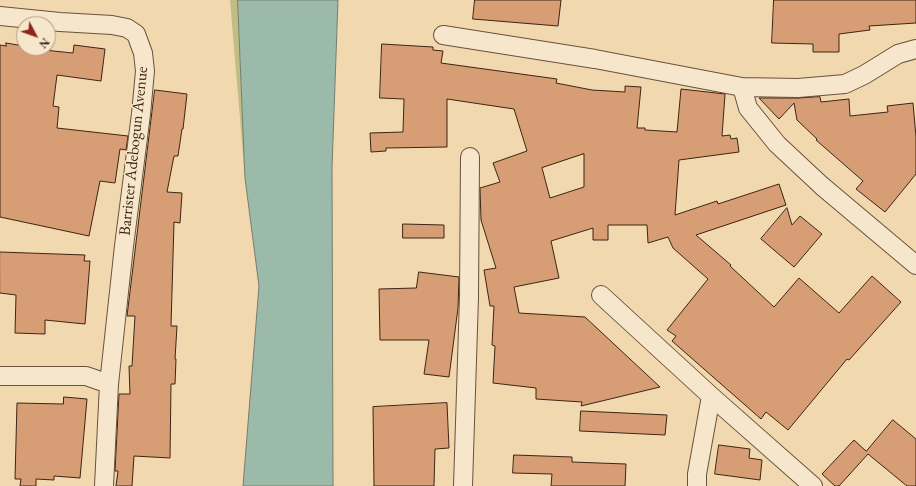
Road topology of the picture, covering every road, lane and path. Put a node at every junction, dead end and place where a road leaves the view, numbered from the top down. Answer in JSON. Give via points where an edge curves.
{"nodes":[{"id":1,"x":0,"y":16,"type":"edge"},
{"id":2,"x":443,"y":35,"type":"dead end"},
{"id":3,"x":916,"y":49,"type":"edge"},
{"id":4,"x":742,"y":87,"type":"junction"},
{"id":5,"x":470,"y":157,"type":"dead end"},
{"id":6,"x":916,"y":265,"type":"edge"},
{"id":7,"x":601,"y":295,"type":"dead end"},
{"id":8,"x":0,"y":376,"type":"edge"},
{"id":9,"x":108,"y":384,"type":"junction"},
{"id":10,"x":711,"y":396,"type":"junction"},
{"id":11,"x":104,"y":486,"type":"edge"},
{"id":12,"x":463,"y":486,"type":"edge"},
{"id":13,"x":697,"y":486,"type":"edge"},
{"id":14,"x":813,"y":486,"type":"edge"}],
"edges":[{"from":1,"to":9,"type":"street","name":"Barrister Adebogun Avenue","via":[[112,25],[127,28],[136,34],[140,42],[145,71],[143,100]]},
{"from":2,"to":4,"type":"street","via":[[595,59]]},
{"from":3,"to":4,"type":"street","via":[[898,54],[845,84],[798,88]]},
{"from":4,"to":6,"type":"street","via":[[748,108],[777,144],[822,186]]},
{"from":5,"to":12,"type":"street"},
{"from":7,"to":10,"type":"street"},
{"from":8,"to":9,"type":"street","via":[[86,376]]},
{"from":9,"to":11,"type":"street","name":"Barrister Adebogun Avenue"},
{"from":10,"to":13,"type":"street"},
{"from":10,"to":14,"type":"street"}]}
